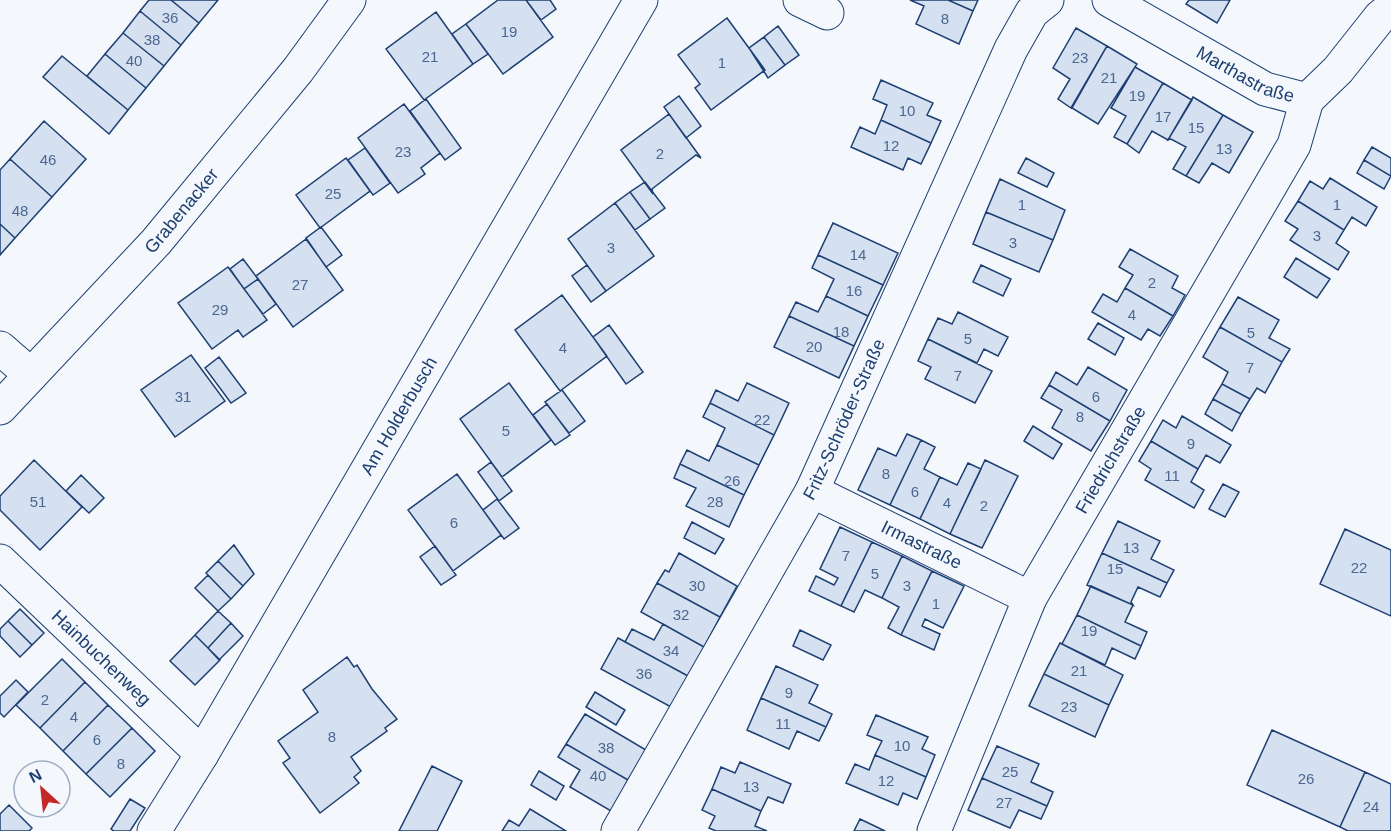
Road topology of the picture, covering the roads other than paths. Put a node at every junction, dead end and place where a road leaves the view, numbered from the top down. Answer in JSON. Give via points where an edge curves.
{"nodes":[{"id":1,"x":349,"y":0,"type":"edge"},
{"id":2,"x":641,"y":0,"type":"edge"},
{"id":3,"x":1047,"y":0,"type":"edge"},
{"id":4,"x":1109,"y":0,"type":"edge"},
{"id":5,"x":1391,"y":9,"type":"edge"},
{"id":6,"x":1307,"y":100,"type":"junction"},
{"id":7,"x":0,"y":348,"type":"edge"},
{"id":8,"x":31,"y":375,"type":"junction"},
{"id":9,"x":0,"y":408,"type":"edge"},
{"id":10,"x":812,"y":491,"type":"junction"},
{"id":11,"x":0,"y":561,"type":"edge"},
{"id":12,"x":1030,"y":598,"type":"junction"},
{"id":13,"x":202,"y":754,"type":"junction"},
{"id":14,"x":154,"y":831,"type":"edge"},
{"id":15,"x":618,"y":831,"type":"edge"},
{"id":16,"x":934,"y":831,"type":"edge"}],
"edges":[{"from":1,"to":8,"type":"street","name":"Grabenacker","via":[[298,70],[156,243]]},
{"from":2,"to":13,"type":"street","name":"Am Holderbusch"},
{"from":3,"to":10,"type":"street","name":"Fritz-Schröder-Straße","via":[[1032,12],[1011,49]]},
{"from":4,"to":6,"type":"street","name":"Marthastraße","via":[[1265,89]]},
{"from":5,"to":6,"type":"street","name":"Marthastraße"},
{"from":6,"to":12,"type":"street","name":"Friedrichstraße","via":[[1294,145]]},
{"from":7,"to":8,"type":"street"},
{"from":8,"to":9,"type":"street","name":"Grabenacker"},
{"from":10,"to":12,"type":"street","name":"Irmastraße"},
{"from":10,"to":15,"type":"street","name":"Fritz-Schröder-Straße"},
{"from":11,"to":13,"type":"street","name":"Hainbuchenweg"},
{"from":12,"to":16,"type":"street","name":"Friedrichstraße"},
{"from":13,"to":14,"type":"street","name":"Am Holderbusch"}]}
